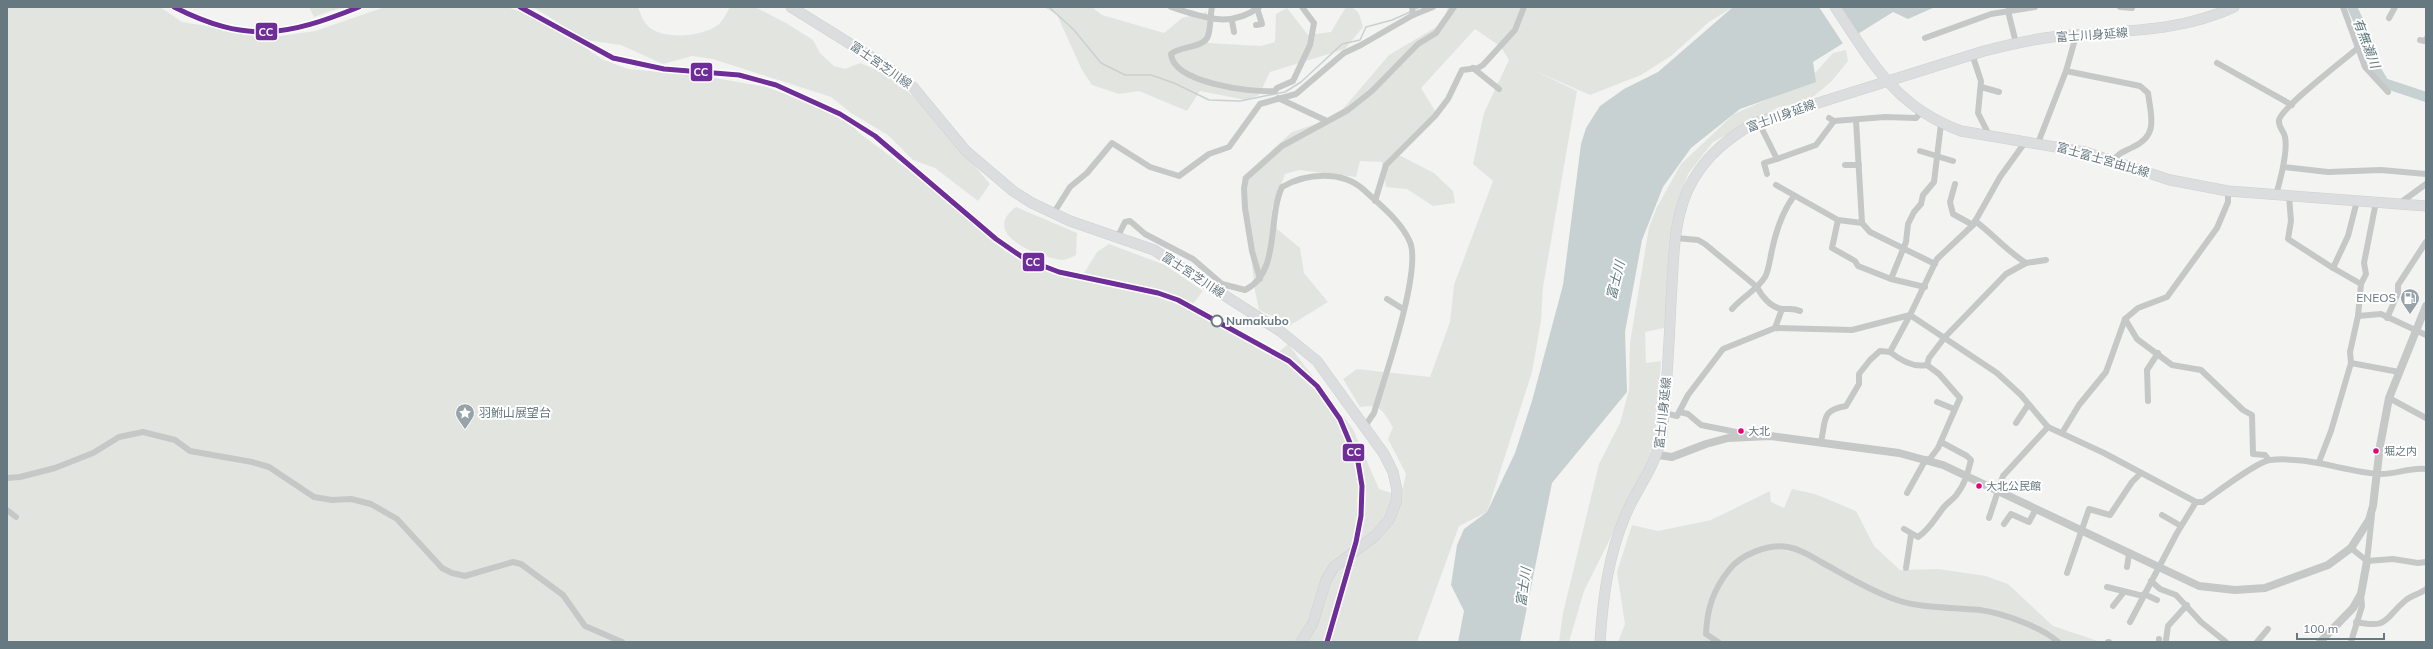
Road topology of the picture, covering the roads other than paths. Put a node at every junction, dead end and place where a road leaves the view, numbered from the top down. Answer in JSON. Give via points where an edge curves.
{"nodes":[{"id":1,"x":791,"y":7,"type":"edge"},
{"id":2,"x":1171,"y":7,"type":"edge"},
{"id":3,"x":1212,"y":7,"type":"edge"},
{"id":4,"x":1302,"y":7,"type":"edge"},
{"id":5,"x":1433,"y":7,"type":"edge"},
{"id":6,"x":1454,"y":7,"type":"edge"},
{"id":7,"x":1524,"y":7,"type":"edge"},
{"id":8,"x":1835,"y":7,"type":"edge"},
{"id":9,"x":2034,"y":7,"type":"edge"},
{"id":10,"x":2120,"y":7,"type":"edge"},
{"id":11,"x":2234,"y":7,"type":"edge"},
{"id":12,"x":2343,"y":7,"type":"edge"},
{"id":13,"x":2394,"y":7,"type":"edge"},
{"id":14,"x":1258,"y":8,"type":"edge"},
{"id":15,"x":2132,"y":8,"type":"dead end"},
{"id":16,"x":2008,"y":11,"type":"junction"},
{"id":17,"x":1413,"y":12,"type":"edge"},
{"id":18,"x":1210,"y":18,"type":"junction"},
{"id":19,"x":2389,"y":18,"type":"dead end"},
{"id":20,"x":1232,"y":20,"type":"junction"},
{"id":21,"x":1256,"y":25,"type":"dead end"},
{"id":22,"x":1234,"y":32,"type":"dead end"},
{"id":23,"x":2076,"y":36,"type":"junction"},
{"id":24,"x":1925,"y":38,"type":"dead end"},
{"id":25,"x":2016,"y":43,"type":"junction"},
{"id":26,"x":2358,"y":48,"type":"junction"},
{"id":27,"x":1972,"y":54,"type":"junction"},
{"id":28,"x":2217,"y":63,"type":"dead end"},
{"id":29,"x":1473,"y":68,"type":"junction"},
{"id":30,"x":2066,"y":71,"type":"junction"},
{"id":31,"x":1886,"y":82,"type":"junction"},
{"id":32,"x":1981,"y":87,"type":"junction"},
{"id":33,"x":1499,"y":89,"type":"dead end"},
{"id":34,"x":1275,"y":91,"type":"junction"},
{"id":35,"x":1999,"y":92,"type":"dead end"},
{"id":36,"x":2388,"y":92,"type":"dead end"},
{"id":37,"x":1278,"y":99,"type":"junction"},
{"id":38,"x":2292,"y":105,"type":"junction"},
{"id":39,"x":1921,"y":112,"type":"junction"},
{"id":40,"x":1856,"y":120,"type":"junction"},
{"id":41,"x":1327,"y":121,"type":"junction"},
{"id":42,"x":1759,"y":123,"type":"junction"},
{"id":43,"x":1942,"y":124,"type":"junction"},
{"id":44,"x":1990,"y":137,"type":"junction"},
{"id":45,"x":2026,"y":141,"type":"junction"},
{"id":46,"x":2038,"y":143,"type":"junction"},
{"id":47,"x":1920,"y":151,"type":"dead end"},
{"id":48,"x":1937,"y":156,"type":"junction"},
{"id":49,"x":1777,"y":159,"type":"junction"},
{"id":50,"x":2112,"y":160,"type":"junction"},
{"id":51,"x":1953,"y":161,"type":"dead end"},
{"id":52,"x":1845,"y":165,"type":"dead end"},
{"id":53,"x":1859,"y":165,"type":"junction"},
{"id":54,"x":2284,"y":167,"type":"junction"},
{"id":55,"x":1767,"y":174,"type":"dead end"},
{"id":56,"x":2426,"y":174,"type":"edge"},
{"id":57,"x":1955,"y":184,"type":"dead end"},
{"id":58,"x":2426,"y":184,"type":"edge"},
{"id":59,"x":1776,"y":185,"type":"dead end"},
{"id":60,"x":2228,"y":192,"type":"junction"},
{"id":61,"x":2276,"y":195,"type":"junction"},
{"id":62,"x":1794,"y":196,"type":"junction"},
{"id":63,"x":2289,"y":196,"type":"junction"},
{"id":64,"x":1375,"y":201,"type":"junction"},
{"id":65,"x":2357,"y":201,"type":"junction"},
{"id":66,"x":2376,"y":202,"type":"junction"},
{"id":67,"x":2399,"y":204,"type":"junction"},
{"id":68,"x":2426,"y":206,"type":"edge"},
{"id":69,"x":1052,"y":214,"type":"junction"},
{"id":70,"x":1838,"y":220,"type":"junction"},
{"id":71,"x":1862,"y":223,"type":"junction"},
{"id":72,"x":1974,"y":223,"type":"junction"},
{"id":73,"x":1118,"y":236,"type":"junction"},
{"id":74,"x":1676,"y":238,"type":"junction"},
{"id":75,"x":2425,"y":245,"type":"edge"},
{"id":76,"x":1902,"y":250,"type":"junction"},
{"id":77,"x":2046,"y":260,"type":"dead end"},
{"id":78,"x":2026,"y":263,"type":"junction"},
{"id":79,"x":1935,"y":264,"type":"junction"},
{"id":80,"x":2332,"y":268,"type":"junction"},
{"id":81,"x":1260,"y":279,"type":"junction"},
{"id":82,"x":1891,"y":279,"type":"junction"},
{"id":83,"x":2361,"y":284,"type":"junction"},
{"id":84,"x":1757,"y":287,"type":"junction"},
{"id":85,"x":1925,"y":287,"type":"junction"},
{"id":86,"x":1387,"y":299,"type":"dead end"},
{"id":87,"x":2426,"y":306,"type":"edge"},
{"id":88,"x":1403,"y":309,"type":"junction"},
{"id":89,"x":1732,"y":309,"type":"dead end"},
{"id":90,"x":1782,"y":310,"type":"junction"},
{"id":91,"x":1800,"y":311,"type":"dead end"},
{"id":92,"x":1910,"y":315,"type":"junction"},
{"id":93,"x":2358,"y":316,"type":"junction"},
{"id":94,"x":2387,"y":318,"type":"junction"},
{"id":95,"x":2125,"y":319,"type":"junction"},
{"id":96,"x":1775,"y":328,"type":"junction"},
{"id":97,"x":2416,"y":330,"type":"junction"},
{"id":98,"x":2426,"y":334,"type":"edge"},
{"id":99,"x":1945,"y":337,"type":"junction"},
{"id":100,"x":1890,"y":352,"type":"junction"},
{"id":101,"x":2158,"y":353,"type":"junction"},
{"id":102,"x":2351,"y":363,"type":"junction"},
{"id":103,"x":1926,"y":365,"type":"junction"},
{"id":104,"x":2399,"y":372,"type":"junction"},
{"id":105,"x":2390,"y":398,"type":"junction"},
{"id":106,"x":2148,"y":400,"type":"dead end"},
{"id":107,"x":1937,"y":402,"type":"dead end"},
{"id":108,"x":2028,"y":405,"type":"junction"},
{"id":109,"x":1954,"y":410,"type":"junction"},
{"id":110,"x":1680,"y":412,"type":"junction"},
{"id":111,"x":1664,"y":413,"type":"junction"},
{"id":112,"x":2426,"y":418,"type":"edge"},
{"id":113,"x":2016,"y":423,"type":"dead end"},
{"id":114,"x":1365,"y":426,"type":"junction"},
{"id":115,"x":2048,"y":427,"type":"junction"},
{"id":116,"x":2331,"y":431,"type":"junction"},
{"id":117,"x":2062,"y":433,"type":"junction"},
{"id":118,"x":2338,"y":434,"type":"dead end"},
{"id":119,"x":1753,"y":435,"type":"junction"},
{"id":120,"x":1821,"y":442,"type":"junction"},
{"id":121,"x":1941,"y":442,"type":"junction"},
{"id":122,"x":1658,"y":455,"type":"junction"},
{"id":123,"x":1927,"y":460,"type":"junction"},
{"id":124,"x":2269,"y":460,"type":"junction"},
{"id":125,"x":2319,"y":462,"type":"junction"},
{"id":126,"x":2426,"y":469,"type":"edge"},
{"id":127,"x":2141,"y":473,"type":"junction"},
{"id":128,"x":2377,"y":474,"type":"junction"},
{"id":129,"x":1967,"y":477,"type":"junction"},
{"id":130,"x":7,"y":478,"type":"edge"},
{"id":131,"x":1998,"y":491,"type":"junction"},
{"id":132,"x":1907,"y":493,"type":"dead end"},
{"id":133,"x":2196,"y":502,"type":"junction"},
{"id":134,"x":2373,"y":506,"type":"junction"},
{"id":135,"x":2036,"y":509,"type":"junction"},
{"id":136,"x":7,"y":510,"type":"edge"},
{"id":137,"x":2162,"y":515,"type":"dead end"},
{"id":138,"x":16,"y":517,"type":"dead end"},
{"id":139,"x":1989,"y":518,"type":"dead end"},
{"id":140,"x":2004,"y":524,"type":"dead end"},
{"id":141,"x":2181,"y":526,"type":"junction"},
{"id":142,"x":1904,"y":529,"type":"dead end"},
{"id":143,"x":2083,"y":532,"type":"junction"},
{"id":144,"x":1911,"y":534,"type":"junction"},
{"id":145,"x":2351,"y":548,"type":"junction"},
{"id":146,"x":2129,"y":554,"type":"junction"},
{"id":147,"x":2366,"y":561,"type":"junction"},
{"id":148,"x":2426,"y":562,"type":"edge"},
{"id":149,"x":2127,"y":566,"type":"dead end"},
{"id":150,"x":1906,"y":568,"type":"dead end"},
{"id":151,"x":2158,"y":568,"type":"junction"},
{"id":152,"x":2067,"y":573,"type":"dead end"},
{"id":153,"x":2151,"y":580,"type":"junction"},
{"id":154,"x":2107,"y":587,"type":"dead end"},
{"id":155,"x":2426,"y":589,"type":"edge"},
{"id":156,"x":2124,"y":592,"type":"junction"},
{"id":157,"x":2361,"y":594,"type":"junction"},
{"id":158,"x":2143,"y":595,"type":"junction"},
{"id":159,"x":2157,"y":600,"type":"dead end"},
{"id":160,"x":2187,"y":605,"type":"junction"},
{"id":161,"x":2113,"y":606,"type":"dead end"},
{"id":162,"x":2130,"y":622,"type":"dead end"},
{"id":163,"x":2356,"y":622,"type":"junction"},
{"id":164,"x":2268,"y":629,"type":"dead end"},
{"id":165,"x":2166,"y":640,"type":"dead end"},
{"id":166,"x":622,"y":642,"type":"edge"},
{"id":167,"x":1302,"y":642,"type":"edge"},
{"id":168,"x":1600,"y":642,"type":"edge"},
{"id":169,"x":1718,"y":642,"type":"edge"},
{"id":170,"x":2058,"y":642,"type":"edge"},
{"id":171,"x":2226,"y":642,"type":"edge"},
{"id":172,"x":2257,"y":642,"type":"edge"},
{"id":173,"x":2320,"y":642,"type":"edge"},
{"id":174,"x":2351,"y":642,"type":"edge"}],
"edges":[{"from":1,"to":69,"type":"main road","name":"富士宮芝川線","via":[[890,68],[913,86],[981,165],[1013,191]]},
{"from":2,"to":18,"type":"street"},
{"from":3,"to":18,"type":"street"},
{"from":4,"to":34,"type":"street","via":[[1314,23],[1310,45],[1293,81]]},
{"from":5,"to":17,"type":"street"},
{"from":6,"to":41,"type":"street","via":[[1436,33],[1418,44],[1372,91],[1348,110]]},
{"from":7,"to":29,"type":"street","via":[[1515,30],[1483,64]]},
{"from":8,"to":31,"type":"main road","name":"富士富士宮由比線"},
{"from":9,"to":16,"type":"street"},
{"from":10,"to":15,"type":"street"},
{"from":11,"to":23,"type":"main road","name":"富士川身延線","via":[[2181,25],[2146,31]]},
{"from":12,"to":26,"type":"street"},
{"from":13,"to":19,"type":"street"},
{"from":14,"to":20,"type":"street"},
{"from":14,"to":21,"type":"street","via":[[1262,24]]},
{"from":16,"to":24,"type":"street","via":[[1973,20]]},
{"from":16,"to":25,"type":"street"},
{"from":17,"to":37,"type":"street","via":[[1362,45],[1344,53],[1296,94]]},
{"from":18,"to":20,"type":"street"},
{"from":18,"to":34,"type":"street","via":[[1205,41],[1175,50],[1171,54],[1178,67],[1216,84],[1249,91]]},
{"from":20,"to":22,"type":"street"},
{"from":23,"to":25,"type":"main road","name":"富士川身延線"},
{"from":23,"to":30,"type":"street"},
{"from":25,"to":27,"type":"main road","name":"富士川身延線"},
{"from":26,"to":36,"type":"street","via":[[2365,67]]},
{"from":26,"to":38,"type":"street"},
{"from":27,"to":31,"type":"main road","name":"富士川身延線"},
{"from":27,"to":32,"type":"street"},
{"from":28,"to":38,"type":"street"},
{"from":29,"to":33,"type":"street"},
{"from":29,"to":64,"type":"street","via":[[1462,70],[1448,98],[1435,116],[1386,165]]},
{"from":30,"to":46,"type":"street"},
{"from":30,"to":50,"type":"street","via":[[2140,86],[2148,92],[2152,128],[2146,139],[2118,153]]},
{"from":31,"to":39,"type":"main road","name":"富士富士宮由比線"},
{"from":31,"to":42,"type":"main road","name":"富士川身延線"},
{"from":32,"to":35,"type":"street"},
{"from":32,"to":44,"type":"street","via":[[1978,113]]},
{"from":34,"to":37,"type":"street"},
{"from":37,"to":41,"type":"street"},
{"from":37,"to":69,"type":"street","via":[[1260,104],[1229,147],[1209,154],[1179,176],[1150,167],[1112,143],[1087,173],[1070,187]]},
{"from":38,"to":54,"type":"street","via":[[2278,121],[2285,138]]},
{"from":39,"to":40,"type":"street","via":[[1916,118],[1885,117]]},
{"from":39,"to":43,"type":"main road","name":"富士富士宮由比線"},
{"from":40,"to":49,"type":"street","via":[[1832,120],[1816,145]]},
{"from":40,"to":53,"type":"street"},
{"from":41,"to":81,"type":"street","via":[[1282,146],[1246,178],[1245,208],[1252,251]]},
{"from":42,"to":49,"type":"street"},
{"from":42,"to":74,"type":"main road","name":"富士川身延線","via":[[1726,141],[1701,168],[1685,198]]},
{"from":43,"to":44,"type":"main road","name":"富士富士宮由比線"},
{"from":43,"to":48,"type":"street"},
{"from":44,"to":45,"type":"main road","name":"富士富士宮由比線"},
{"from":45,"to":46,"type":"main road","name":"富士富士宮由比線"},
{"from":45,"to":72,"type":"street","via":[[2000,177]]},
{"from":46,"to":50,"type":"main road","name":"富士富士宮由比線"},
{"from":47,"to":48,"type":"street"},
{"from":48,"to":51,"type":"street"},
{"from":48,"to":76,"type":"street","via":[[1934,182],[1923,195],[1921,204],[1908,224],[1906,242]]},
{"from":49,"to":55,"type":"street","via":[[1764,163]]},
{"from":50,"to":60,"type":"main road","name":"富士富士宮由比線","via":[[2177,181]]},
{"from":52,"to":53,"type":"street"},
{"from":53,"to":71,"type":"street"},
{"from":54,"to":56,"type":"street","via":[[2328,172],[2381,170]]},
{"from":54,"to":61,"type":"street"},
{"from":57,"to":72,"type":"street","via":[[1950,202],[1953,214]]},
{"from":58,"to":67,"type":"street"},
{"from":59,"to":62,"type":"street"},
{"from":60,"to":61,"type":"main road","name":"富士富士宮由比線"},
{"from":60,"to":95,"type":"street","via":[[2228,202],[2217,228],[2167,297],[2138,308]]},
{"from":61,"to":63,"type":"main road","name":"富士富士宮由比線"},
{"from":62,"to":70,"type":"street"},
{"from":62,"to":84,"type":"street","via":[[1786,207],[1776,234],[1766,276]]},
{"from":63,"to":65,"type":"main road","name":"富士富士宮由比線"},
{"from":63,"to":80,"type":"street","via":[[2291,221],[2288,239]]},
{"from":64,"to":81,"type":"street","via":[[1355,182],[1339,178],[1306,178],[1282,187],[1277,201],[1271,248]]},
{"from":64,"to":88,"type":"street","via":[[1397,223],[1410,243],[1412,271]]},
{"from":65,"to":66,"type":"main road","name":"富士富士宮由比線"},
{"from":65,"to":80,"type":"street","via":[[2351,229]]},
{"from":66,"to":67,"type":"main road","name":"富士富士宮由比線"},
{"from":66,"to":83,"type":"street","via":[[2364,264],[2366,274]]},
{"from":67,"to":68,"type":"main road","name":"富士富士宮由比線"},
{"from":69,"to":73,"type":"main road","name":"富士宮芝川線"},
{"from":70,"to":71,"type":"street"},
{"from":70,"to":82,"type":"street","via":[[1832,248],[1855,261],[1858,266]]},
{"from":71,"to":76,"type":"street","via":[[1870,232]]},
{"from":72,"to":78,"type":"street","via":[[1997,237],[2007,250]]},
{"from":72,"to":79,"type":"street"},
{"from":73,"to":81,"type":"street","via":[[1125,222],[1130,221],[1146,234],[1193,259],[1222,284],[1245,290]]},
{"from":73,"to":114,"type":"main road","name":"富士宮芝川線","via":[[1154,250],[1292,338],[1317,361]]},
{"from":74,"to":84,"type":"street","via":[[1698,240],[1705,244]]},
{"from":74,"to":111,"type":"main road","name":"富士川身延線"},
{"from":75,"to":94,"type":"street","via":[[2398,285],[2398,293]]},
{"from":76,"to":79,"type":"street","via":[[1916,253]]},
{"from":76,"to":82,"type":"street"},
{"from":77,"to":78,"type":"street"},
{"from":78,"to":99,"type":"street","via":[[2006,274]]},
{"from":79,"to":85,"type":"street"},
{"from":80,"to":83,"type":"street"},
{"from":82,"to":85,"type":"street"},
{"from":83,"to":93,"type":"street"},
{"from":84,"to":89,"type":"street","via":[[1741,298]]},
{"from":84,"to":90,"type":"street","via":[[1766,300]]},
{"from":85,"to":92,"type":"street"},
{"from":86,"to":88,"type":"street"},
{"from":87,"to":97,"type":"street"},
{"from":88,"to":114,"type":"street","via":[[1374,413]]},
{"from":90,"to":91,"type":"street","via":[[1795,308]]},
{"from":90,"to":96,"type":"street"},
{"from":92,"to":96,"type":"street","via":[[1852,330]]},
{"from":92,"to":99,"type":"street"},
{"from":92,"to":100,"type":"street"},
{"from":93,"to":94,"type":"street","via":[[2380,314]]},
{"from":93,"to":102,"type":"street","via":[[2350,352]]},
{"from":94,"to":97,"type":"street"},
{"from":95,"to":101,"type":"street","via":[[2137,339]]},
{"from":95,"to":117,"type":"street","via":[[2106,372],[2079,405]]},
{"from":96,"to":110,"type":"street","via":[[1722,349],[1688,395]]},
{"from":97,"to":98,"type":"street"},
{"from":97,"to":104,"type":"street"},
{"from":99,"to":103,"type":"street"},
{"from":99,"to":108,"type":"street","via":[[1998,373]]},
{"from":100,"to":103,"type":"street","via":[[1899,360],[1918,366]]},
{"from":100,"to":120,"type":"street","via":[[1880,352],[1870,360],[1859,374],[1859,384],[1846,406],[1828,412]]},
{"from":101,"to":106,"type":"street","via":[[2147,370]]},
{"from":101,"to":124,"type":"street","via":[[2172,365],[2201,370],[2242,410],[2252,415],[2253,454],[2265,455]]},
{"from":102,"to":104,"type":"street"},
{"from":102,"to":116,"type":"street"},
{"from":103,"to":109,"type":"street","via":[[1939,374],[1960,398]]},
{"from":104,"to":105,"type":"street"},
{"from":105,"to":112,"type":"street"},
{"from":105,"to":128,"type":"street"},
{"from":107,"to":109,"type":"street"},
{"from":108,"to":113,"type":"street"},
{"from":108,"to":115,"type":"street"},
{"from":109,"to":121,"type":"street"},
{"from":110,"to":111,"type":"street","via":[[1677,416]]},
{"from":110,"to":119,"type":"street","via":[[1688,414],[1701,426]]},
{"from":111,"to":122,"type":"main road","name":"富士川身延線"},
{"from":114,"to":167,"type":"main road","name":"富士宮芝川線","via":[[1393,472],[1397,490],[1396,502],[1389,520],[1375,536],[1334,567],[1326,580],[1313,623]]},
{"from":115,"to":117,"type":"street"},
{"from":115,"to":131,"type":"street","via":[[2003,476]]},
{"from":116,"to":118,"type":"street"},
{"from":116,"to":125,"type":"street"},
{"from":117,"to":127,"type":"street"},
{"from":119,"to":120,"type":"street"},
{"from":119,"to":122,"type":"street","via":[[1706,444],[1672,457]]},
{"from":120,"to":123,"type":"street","via":[[1899,453]]},
{"from":121,"to":123,"type":"street"},
{"from":121,"to":129,"type":"street","via":[[1971,460]]},
{"from":122,"to":168,"type":"main road","name":"富士川身延線","via":[[1626,513],[1613,550],[1606,574]]},
{"from":123,"to":129,"type":"street"},
{"from":123,"to":132,"type":"street"},
{"from":124,"to":125,"type":"street"},
{"from":124,"to":133,"type":"street","via":[[2203,502]]},
{"from":125,"to":128,"type":"street"},
{"from":126,"to":128,"type":"street","via":[[2408,469],[2392,475]]},
{"from":127,"to":133,"type":"street"},
{"from":127,"to":143,"type":"street","via":[[2110,515],[2089,510]]},
{"from":128,"to":134,"type":"street"},
{"from":129,"to":131,"type":"street"},
{"from":129,"to":144,"type":"street","via":[[1936,521],[1918,537]]},
{"from":130,"to":166,"type":"street","via":[[55,468],[93,453],[113,439],[133,432],[169,438],[183,444],[190,451],[269,467],[314,497],[371,504],[397,519],[442,568],[452,573],[465,576],[513,562],[521,564],[563,595],[585,626]]},
{"from":131,"to":135,"type":"street"},
{"from":131,"to":139,"type":"street"},
{"from":133,"to":141,"type":"street"},
{"from":134,"to":145,"type":"street","via":[[2361,534]]},
{"from":134,"to":147,"type":"street"},
{"from":135,"to":140,"type":"street","via":[[2029,522],[2011,514]]},
{"from":135,"to":143,"type":"street"},
{"from":136,"to":138,"type":"street"},
{"from":137,"to":141,"type":"street"},
{"from":141,"to":151,"type":"street"},
{"from":142,"to":144,"type":"street"},
{"from":143,"to":146,"type":"street"},
{"from":143,"to":152,"type":"street"},
{"from":144,"to":150,"type":"street"},
{"from":145,"to":147,"type":"street"},
{"from":145,"to":151,"type":"street","via":[[2328,565],[2265,588],[2235,590],[2199,586]]},
{"from":146,"to":149,"type":"street"},
{"from":146,"to":151,"type":"street"},
{"from":147,"to":148,"type":"street","via":[[2393,559]]},
{"from":147,"to":157,"type":"street"},
{"from":151,"to":153,"type":"street"},
{"from":153,"to":158,"type":"street"},
{"from":153,"to":160,"type":"street","via":[[2160,589],[2176,595]]},
{"from":154,"to":156,"type":"street"},
{"from":155,"to":163,"type":"street","via":[[2407,599],[2388,620],[2373,626]]},
{"from":156,"to":158,"type":"street"},
{"from":156,"to":161,"type":"street"},
{"from":157,"to":163,"type":"street","via":[[2362,606]]},
{"from":157,"to":173,"type":"street","via":[[2353,608]]},
{"from":158,"to":159,"type":"street"},
{"from":158,"to":162,"type":"street"},
{"from":160,"to":165,"type":"street","via":[[2168,626]]},
{"from":160,"to":171,"type":"street","via":[[2201,622]]},
{"from":163,"to":174,"type":"street"},
{"from":164,"to":172,"type":"street"},
{"from":169,"to":170,"type":"street","via":[[1706,634],[1710,602],[1719,583],[1741,559],[1781,546],[1800,550],[1873,590],[1897,600],[1931,608],[1983,610],[2040,630]]}]}
